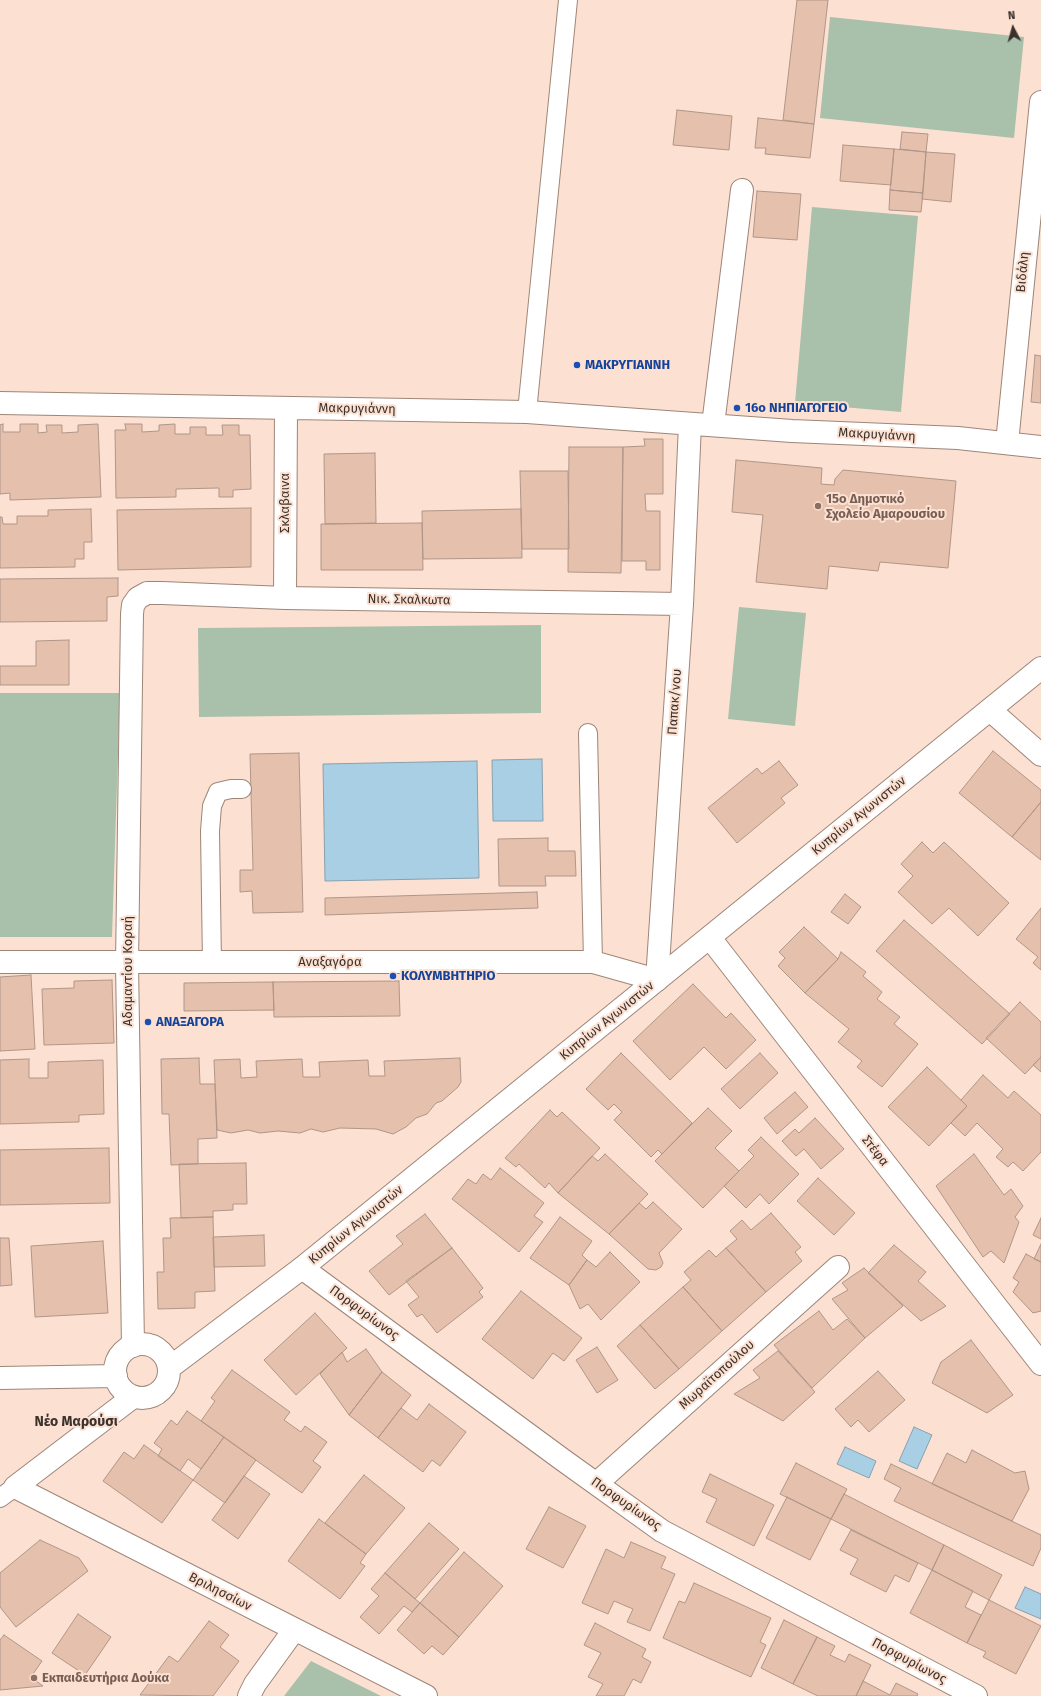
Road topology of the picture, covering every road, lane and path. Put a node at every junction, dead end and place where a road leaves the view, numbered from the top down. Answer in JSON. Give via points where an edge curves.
{"nodes":[{"id":1,"x":568,"y":0,"type":"edge"},
{"id":2,"x":1041,"y":102,"type":"edge"},
{"id":3,"x":742,"y":190,"type":"dead end"},
{"id":4,"x":1034,"y":238,"type":"edge"},
{"id":5,"x":0,"y":404,"type":"edge"},
{"id":6,"x":286,"y":408,"type":"junction"},
{"id":7,"x":527,"y":412,"type":"junction"},
{"id":8,"x":690,"y":424,"type":"junction"},
{"id":9,"x":713,"y":425,"type":"junction"},
{"id":10,"x":1007,"y":443,"type":"junction"},
{"id":11,"x":1041,"y":447,"type":"edge"},
{"id":12,"x":138,"y":598,"type":"joint"},
{"id":13,"x":285,"y":598,"type":"junction"},
{"id":14,"x":682,"y":604,"type":"junction"},
{"id":15,"x":1041,"y":668,"type":"edge"},
{"id":16,"x":990,"y":710,"type":"junction"},
{"id":17,"x":588,"y":733,"type":"dead end"},
{"id":18,"x":1041,"y":755,"type":"edge"},
{"id":19,"x":242,"y":789,"type":"dead end"},
{"id":20,"x":710,"y":938,"type":"junction"},
{"id":21,"x":0,"y":962,"type":"edge"},
{"id":22,"x":592,"y":962,"type":"junction"},
{"id":23,"x":127,"y":963,"type":"junction"},
{"id":24,"x":212,"y":963,"type":"junction"},
{"id":25,"x":657,"y":980,"type":"junction"},
{"id":26,"x":838,"y":1267,"type":"dead end"},
{"id":27,"x":302,"y":1268,"type":"junction"},
{"id":28,"x":133,"y":1346,"type":"junction"},
{"id":29,"x":1041,"y":1364,"type":"edge"},
{"id":30,"x":169,"y":1368,"type":"junction"},
{"id":31,"x":116,"y":1376,"type":"junction"},
{"id":32,"x":0,"y":1378,"type":"edge"},
{"id":33,"x":133,"y":1397,"type":"junction"},
{"id":34,"x":597,"y":1483,"type":"junction"},
{"id":35,"x":8,"y":1492,"type":"edge"},
{"id":36,"x":294,"y":1630,"type":"junction"},
{"id":37,"x":249,"y":1696,"type":"edge"},
{"id":38,"x":426,"y":1696,"type":"edge"},
{"id":39,"x":976,"y":1696,"type":"edge"}],
"edges":[{"from":1,"to":7,"type":"lane"},
{"from":2,"to":4,"type":"street","name":"Βιδάλη"},
{"from":3,"to":9,"type":"street"},
{"from":4,"to":10,"type":"street","name":"Βιδάλη"},
{"from":5,"to":6,"type":"street","name":"Μακρυγιάννη"},
{"from":6,"to":7,"type":"street","name":"Μακρυγιάννη"},
{"from":6,"to":13,"type":"street","name":"Σκλαβαινα"},
{"from":7,"to":8,"type":"street","name":"Μακρυγιάννη"},
{"from":8,"to":9,"type":"street","name":"Μακρυγιάννη"},
{"from":8,"to":14,"type":"street","name":"Παπακ/νου"},
{"from":9,"to":10,"type":"street","name":"Μακρυγιάννη"},
{"from":10,"to":11,"type":"street","name":"Μακρυγιάννη"},
{"from":12,"to":13,"type":"street","name":"Νικ. Σκαλκωτα","via":[[146,594],[162,593]]},
{"from":12,"to":23,"type":"street","name":"Αδαμαντίου Κοραή","via":[[133,605],[132,614]]},
{"from":13,"to":14,"type":"street","name":"Νικ. Σκαλκωτα"},
{"from":14,"to":25,"type":"street","name":"Παπακ/νου"},
{"from":15,"to":16,"type":"street","name":"Κυπρίων Αγωνιστών"},
{"from":16,"to":18,"type":"street"},
{"from":16,"to":20,"type":"street","name":"Κυπρίων Αγωνιστών"},
{"from":17,"to":22,"type":"lane"},
{"from":19,"to":24,"type":"lane","via":[[218,792],[212,806]]},
{"from":20,"to":25,"type":"street","name":"Κυπρίων Αγωνιστών"},
{"from":20,"to":29,"type":"street","name":"Στέφα"},
{"from":21,"to":23,"type":"street","name":"Αναξαγόρα"},
{"from":22,"to":24,"type":"street","name":"Αναξαγόρα"},
{"from":22,"to":25,"type":"street","name":"Αναξαγόρα"},
{"from":23,"to":24,"type":"street","name":"Αναξαγόρα"},
{"from":23,"to":28,"type":"street","name":"Αδαμαντίου Κοραή"},
{"from":25,"to":27,"type":"street","name":"Κυπρίων Αγωνιστών"},
{"from":26,"to":34,"type":"street","name":"Μωραϊτοπούλου"},
{"from":27,"to":30,"type":"street","name":"Κυπρίων Αγωνιστών"},
{"from":27,"to":34,"type":"street","name":"Πορφυρίωνος","via":[[556,1456]]},
{"from":28,"to":30,"type":"street","via":[[147,1344],[155,1347],[162,1352]]},
{"from":28,"to":31,"type":"street","via":[[122,1352]]},
{"from":30,"to":33,"type":"street","via":[[166,1386],[159,1392],[151,1397]]},
{"from":31,"to":32,"type":"street"},
{"from":31,"to":33,"type":"street","via":[[119,1385]]},
{"from":33,"to":35,"type":"street"},
{"from":34,"to":39,"type":"street","name":"Πορφυρίωνος","via":[[662,1531]]},
{"from":35,"to":36,"type":"street","name":"Βριλησσίων"},
{"from":36,"to":37,"type":"street"},
{"from":36,"to":38,"type":"street","name":"Βριλησσίων"}]}
